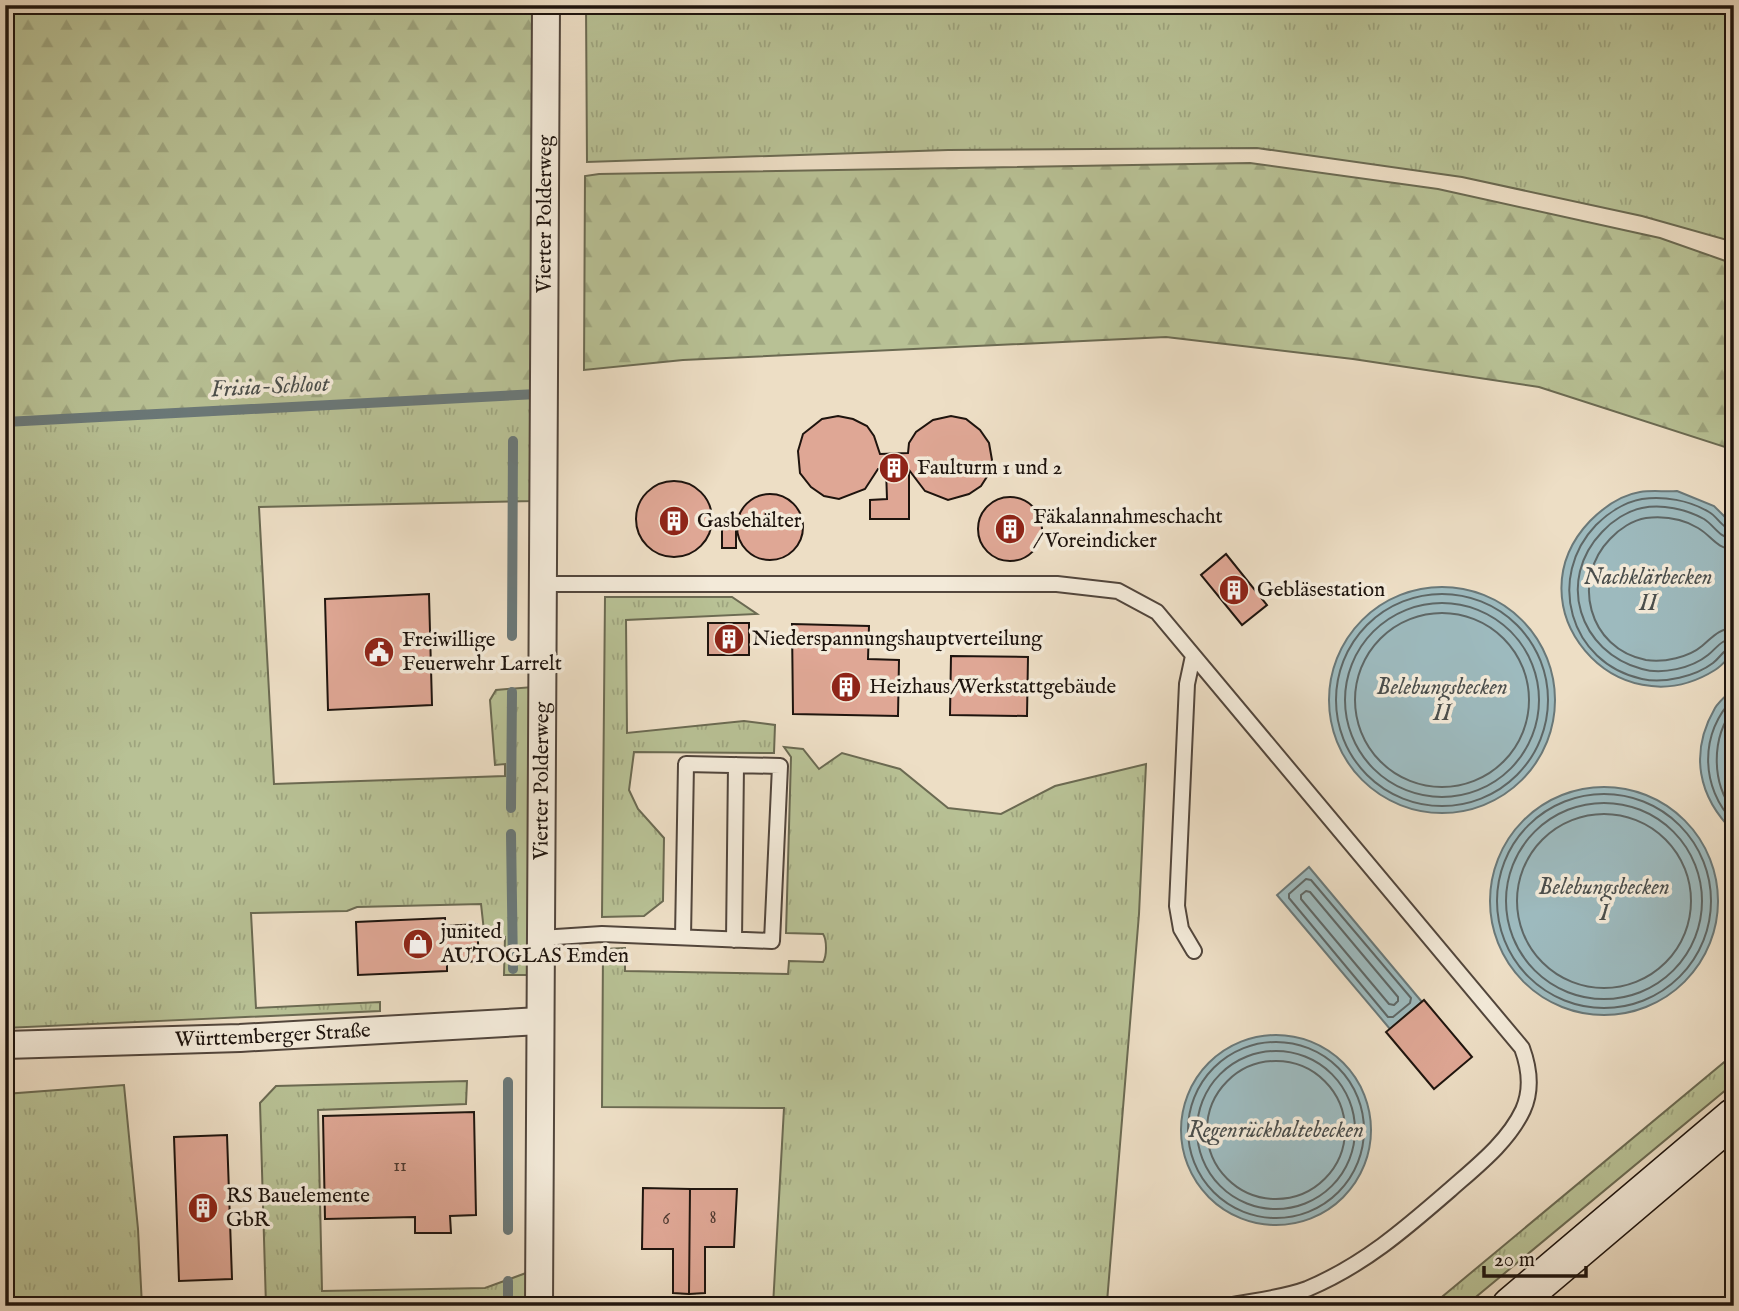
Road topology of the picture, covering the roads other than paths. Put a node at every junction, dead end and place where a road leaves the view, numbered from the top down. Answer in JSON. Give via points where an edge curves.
{"nodes":[{"id":1,"x":546,"y":5,"type":"edge"},
{"id":2,"x":543,"y":584,"type":"junction"},
{"id":3,"x":1193,"y":656,"type":"junction"},
{"id":4,"x":736,"y":765,"type":"junction"},
{"id":5,"x":683,"y":937,"type":"junction"},
{"id":6,"x":541,"y":938,"type":"junction"},
{"id":7,"x":734,"y":940,"type":"junction"},
{"id":8,"x":1194,"y":951,"type":"dead end"},
{"id":9,"x":540,"y":1021,"type":"junction"},
{"id":10,"x":5,"y":1045,"type":"edge"},
{"id":11,"x":1734,"y":1117,"type":"edge"},
{"id":12,"x":539,"y":1306,"type":"edge"},
{"id":13,"x":1228,"y":1306,"type":"edge"},
{"id":14,"x":1511,"y":1306,"type":"edge"}],
"edges":[{"from":1,"to":2,"type":"street","name":"Vierter Polderweg"},
{"from":2,"to":3,"type":"lane","via":[[1057,584],[1118,591],[1157,612]]},
{"from":2,"to":6,"type":"street","name":"Vierter Polderweg"},
{"from":3,"to":8,"type":"lane","via":[[1187,684],[1177,906],[1181,929]]},
{"from":3,"to":13,"type":"lane","via":[[1522,1048],[1528,1065],[1523,1111],[1504,1139],[1390,1242],[1304,1290]]},
{"from":4,"to":5,"type":"lane","via":[[686,764]]},
{"from":4,"to":7,"type":"lane"},
{"from":4,"to":7,"type":"lane","via":[[780,766],[772,941]]},
{"from":5,"to":6,"type":"lane","via":[[603,934]]},
{"from":5,"to":7,"type":"lane"},
{"from":6,"to":9,"type":"street","name":"Vierter Polderweg"},
{"from":9,"to":10,"type":"street","name":"Württemberger Straße","via":[[240,1038]]},
{"from":9,"to":12,"type":"street","name":"Vierter Polderweg"},
{"from":11,"to":14,"type":"main road"}]}
